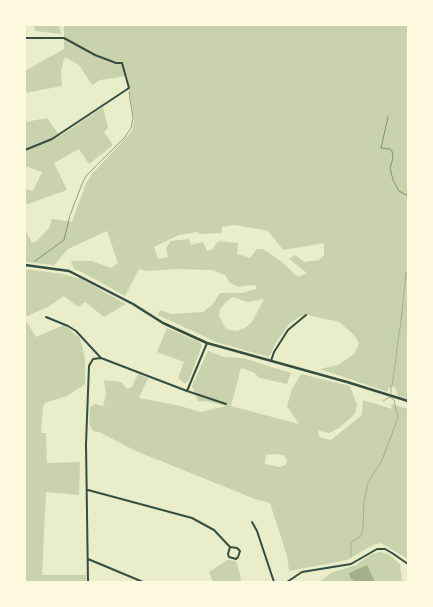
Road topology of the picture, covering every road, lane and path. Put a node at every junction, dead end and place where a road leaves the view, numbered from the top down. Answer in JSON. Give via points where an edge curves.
{"nodes":[{"id":1,"x":25,"y":38,"type":"edge"},
{"id":2,"x":129,"y":88,"type":"junction"},
{"id":3,"x":388,"y":117,"type":"dead end"},
{"id":4,"x":25,"y":150,"type":"edge"},
{"id":5,"x":408,"y":196,"type":"edge"},
{"id":6,"x":25,"y":265,"type":"edge"},
{"id":7,"x":31,"y":265,"type":"junction"},
{"id":8,"x":46,"y":316,"type":"dead end"},
{"id":9,"x":306,"y":316,"type":"dead end"},
{"id":10,"x":207,"y":343,"type":"junction"},
{"id":11,"x":101,"y":358,"type":"junction"},
{"id":12,"x":271,"y":362,"type":"junction"},
{"id":13,"x":187,"y":391,"type":"junction"},
{"id":14,"x":408,"y":402,"type":"edge"},
{"id":15,"x":226,"y":404,"type":"dead end"},
{"id":16,"x":87,"y":490,"type":"junction"},
{"id":17,"x":252,"y":522,"type":"dead end"},
{"id":18,"x":230,"y":547,"type":"junction"},
{"id":19,"x":88,"y":558,"type":"junction"},
{"id":20,"x":408,"y":564,"type":"edge"},
{"id":21,"x":88,"y":582,"type":"edge"},
{"id":22,"x":142,"y":582,"type":"edge"},
{"id":23,"x":274,"y":582,"type":"edge"},
{"id":24,"x":287,"y":582,"type":"edge"}],
"edges":[{"from":1,"to":2,"type":"street","via":[[64,38],[95,55],[122,63]]},
{"from":2,"to":4,"type":"street","via":[[52,139]]},
{"from":2,"to":7,"type":"path","via":[[131,128],[86,176],[64,240]]},
{"from":3,"to":5,"type":"path","via":[[381,148],[392,151],[390,168],[393,180],[399,191]]},
{"from":6,"to":7,"type":"main road"},
{"from":7,"to":10,"type":"main road","via":[[69,271],[163,323]]},
{"from":8,"to":11,"type":"street","via":[[76,331]]},
{"from":9,"to":12,"type":"street","via":[[288,330]]},
{"from":10,"to":12,"type":"main road"},
{"from":10,"to":13,"type":"street"},
{"from":11,"to":13,"type":"street"},
{"from":11,"to":16,"type":"street","via":[[93,359],[89,366]]},
{"from":12,"to":14,"type":"main road"},
{"from":13,"to":15,"type":"street"},
{"from":16,"to":18,"type":"street","via":[[192,518],[214,530]]},
{"from":16,"to":19,"type":"street"},
{"from":17,"to":23,"type":"street"},
{"from":18,"to":18,"type":"street","via":[[229,557],[236,559],[240,550]]},
{"from":19,"to":21,"type":"street"},
{"from":19,"to":22,"type":"street"},
{"from":20,"to":24,"type":"street","via":[[385,549],[377,548],[351,564],[302,572]]}]}
